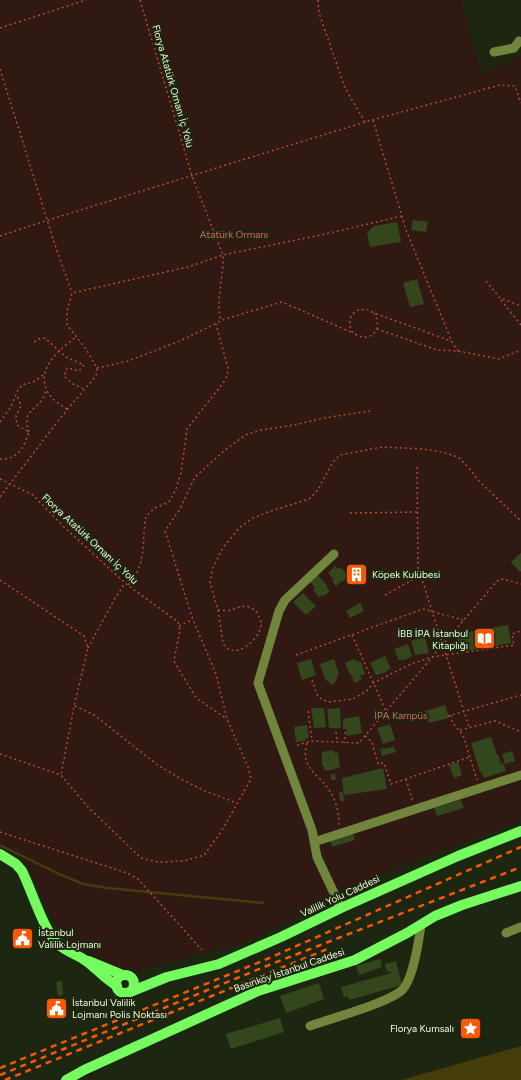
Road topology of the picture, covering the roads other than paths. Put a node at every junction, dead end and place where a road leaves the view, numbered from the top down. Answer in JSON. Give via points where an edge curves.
{"nodes":[{"id":1,"x":519,"y":41,"type":"dead end"},
{"id":2,"x":494,"y":52,"type":"dead end"},
{"id":3,"x":334,"y":554,"type":"dead end"},
{"id":4,"x":521,"y":775,"type":"edge"},
{"id":5,"x":521,"y":831,"type":"edge"},
{"id":6,"x":314,"y":842,"type":"junction"},
{"id":7,"x":0,"y":854,"type":"edge"},
{"id":8,"x":521,"y":886,"type":"edge"},
{"id":9,"x":341,"y":908,"type":"junction"},
{"id":10,"x":421,"y":925,"type":"junction"},
{"id":11,"x":521,"y":927,"type":"edge"},
{"id":12,"x":506,"y":933,"type":"dead end"},
{"id":13,"x":86,"y":960,"type":"junction"},
{"id":14,"x":128,"y":976,"type":"junction"},
{"id":15,"x":167,"y":977,"type":"junction"},
{"id":16,"x":117,"y":986,"type":"junction"},
{"id":17,"x":130,"y":992,"type":"junction"},
{"id":18,"x":310,"y":1026,"type":"dead end"},
{"id":19,"x":66,"y":1080,"type":"edge"}],
"edges":[{"from":1,"to":2,"type":"lane","via":[[514,48]]},
{"from":3,"to":6,"type":"lane","via":[[285,600],[278,611],[258,683],[312,830]]},
{"from":4,"to":6,"type":"lane"},
{"from":5,"to":9,"type":"main road","name":"Valilik Yolu Caddesi"},
{"from":6,"to":9,"type":"lane","via":[[320,865]]},
{"from":7,"to":13,"type":"main road","via":[[22,871],[53,939],[59,946]]},
{"from":8,"to":10,"type":"main road","name":"Basınköy İstanbul Caddesi","via":[[462,905]]},
{"from":9,"to":15,"type":"main road","name":"Valilik Yolu Caddesi","via":[[219,964]]},
{"from":10,"to":18,"type":"lane","via":[[414,962],[403,989],[391,998]]},
{"from":10,"to":19,"type":"main road","name":"Basınköy İstanbul Caddesi","via":[[355,960],[258,991]]},
{"from":11,"to":12,"type":"lane"},
{"from":13,"to":14,"type":"main road"},
{"from":13,"to":16,"type":"main road"},
{"from":14,"to":15,"type":"main road","via":[[149,979]]},
{"from":14,"to":16,"type":"main road","via":[[119,978]]},
{"from":14,"to":17,"type":"main road","via":[[134,985]]},
{"from":15,"to":17,"type":"main road"},
{"from":16,"to":17,"type":"main road","via":[[123,992]]}]}
